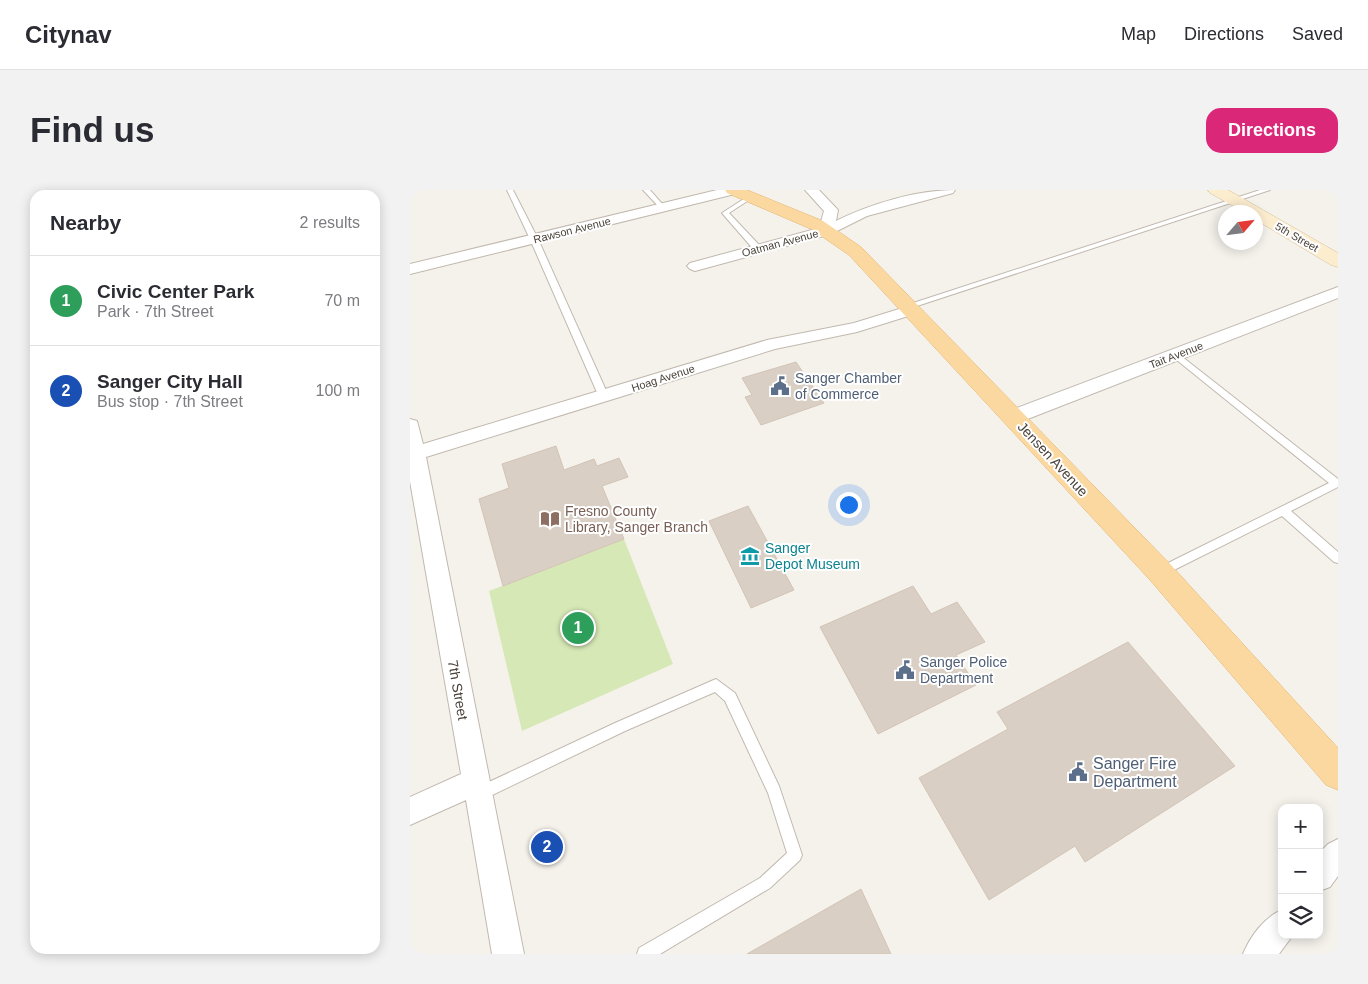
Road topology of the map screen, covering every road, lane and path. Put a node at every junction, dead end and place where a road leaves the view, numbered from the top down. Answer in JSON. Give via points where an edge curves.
{"nodes":[{"id":1,"x":510,"y":190,"type":"edge"},
{"id":2,"x":646,"y":190,"type":"edge"},
{"id":3,"x":812,"y":190,"type":"edge"},
{"id":4,"x":948,"y":190,"type":"edge"},
{"id":5,"x":1216,"y":190,"type":"edge"},
{"id":6,"x":1268,"y":190,"type":"edge"},
{"id":7,"x":738,"y":192,"type":"edge"},
{"id":8,"x":1234,"y":200,"type":"junction"},
{"id":9,"x":1242,"y":205,"type":"edge"},
{"id":10,"x":662,"y":208,"type":"junction"},
{"id":11,"x":1263,"y":218,"type":"edge"},
{"id":12,"x":826,"y":231,"type":"junction"},
{"id":13,"x":534,"y":239,"type":"junction"},
{"id":14,"x":758,"y":249,"type":"junction"},
{"id":15,"x":1338,"y":262,"type":"edge"},
{"id":16,"x":695,"y":266,"type":"dead end"},
{"id":17,"x":410,"y":269,"type":"edge"},
{"id":18,"x":1338,"y":292,"type":"edge"},
{"id":19,"x":910,"y":308,"type":"junction"},
{"id":20,"x":1176,"y":355,"type":"junction"},
{"id":21,"x":604,"y":397,"type":"junction"},
{"id":22,"x":1013,"y":417,"type":"junction"},
{"id":23,"x":412,"y":439,"type":"edge"},
{"id":24,"x":1337,"y":483,"type":"edge"},
{"id":25,"x":1283,"y":512,"type":"junction"},
{"id":26,"x":1338,"y":558,"type":"edge"},
{"id":27,"x":1160,"y":572,"type":"junction"},
{"id":28,"x":1338,"y":773,"type":"edge"},
{"id":29,"x":476,"y":789,"type":"junction"},
{"id":30,"x":410,"y":811,"type":"edge"},
{"id":31,"x":1338,"y":854,"type":"edge"},
{"id":32,"x":1323,"y":871,"type":"edge"},
{"id":33,"x":1278,"y":929,"type":"edge"},
{"id":34,"x":508,"y":954,"type":"edge"},
{"id":35,"x":645,"y":954,"type":"edge"},
{"id":36,"x":1259,"y":954,"type":"edge"}],
"edges":[{"from":1,"to":13,"type":"lane"},
{"from":2,"to":10,"type":"lane"},
{"from":3,"to":12,"type":"street","via":[[831,210]]},
{"from":4,"to":12,"type":"street","name":"Oatman Avenue","via":[[862,213]]},
{"from":5,"to":8,"type":"street","name":"5th Street"},
{"from":6,"to":8,"type":"lane"},
{"from":7,"to":10,"type":"street","name":"Rawson Avenue"},
{"from":7,"to":12,"type":"main road","name":"Jensen Avenue"},
{"from":7,"to":14,"type":"lane","via":[[725,213]]},
{"from":8,"to":9,"type":"street","name":"5th Street"},
{"from":8,"to":19,"type":"lane"},
{"from":10,"to":13,"type":"street","name":"Rawson Avenue"},
{"from":11,"to":15,"type":"street","name":"5th Street"},
{"from":12,"to":14,"type":"street","name":"Oatman Avenue"},
{"from":12,"to":19,"type":"main road","name":"Jensen Avenue","via":[[855,251]]},
{"from":13,"to":17,"type":"street","name":"Rawson Avenue"},
{"from":13,"to":21,"type":"lane"},
{"from":14,"to":16,"type":"street","name":"Oatman Avenue"},
{"from":18,"to":20,"type":"street","name":"Tait Avenue"},
{"from":19,"to":21,"type":"street","name":"Hoag Avenue","via":[[857,327],[745,352]]},
{"from":19,"to":22,"type":"main road","name":"Jensen Avenue"},
{"from":20,"to":22,"type":"street","name":"Tait Avenue"},
{"from":20,"to":24,"type":"lane"},
{"from":21,"to":23,"type":"street","name":"Hoag Avenue"},
{"from":22,"to":27,"type":"main road","name":"Jensen Avenue"},
{"from":23,"to":29,"type":"street","name":"7th Street"},
{"from":24,"to":25,"type":"lane"},
{"from":25,"to":26,"type":"lane"},
{"from":25,"to":27,"type":"lane"},
{"from":27,"to":28,"type":"main road","name":"Jensen Avenue"},
{"from":29,"to":30,"type":"street"},
{"from":29,"to":34,"type":"street","name":"7th Street"},
{"from":29,"to":35,"type":"lane","via":[[716,685],[730,697],[774,791],[795,855],[764,882]]},
{"from":31,"to":32,"type":"street"},
{"from":33,"to":36,"type":"street"}]}
